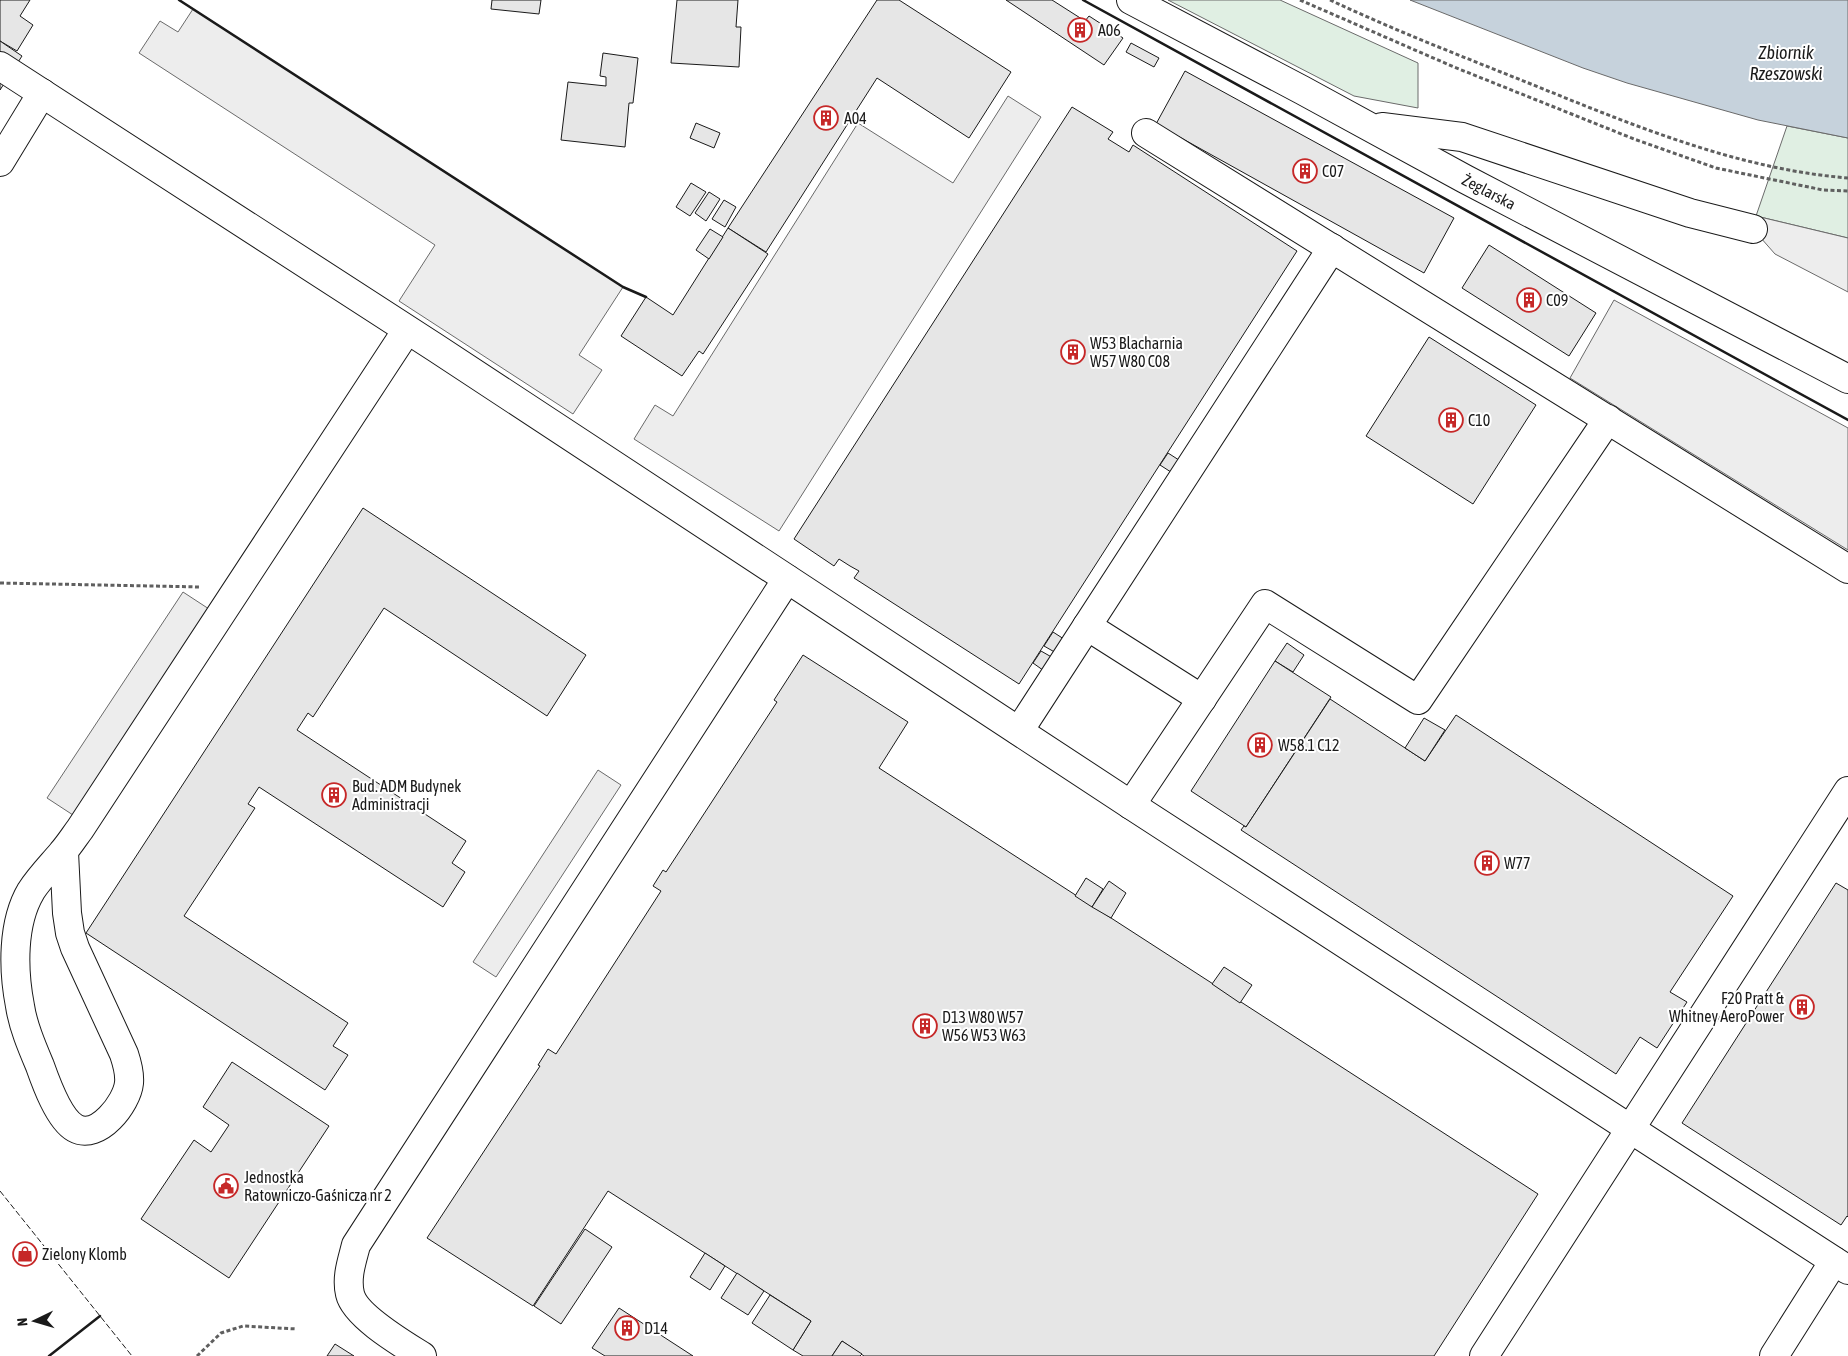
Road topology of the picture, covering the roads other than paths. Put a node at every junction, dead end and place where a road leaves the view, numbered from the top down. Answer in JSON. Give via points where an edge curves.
{"nodes":[{"id":1,"x":1131,"y":0,"type":"edge"},
{"id":2,"x":0,"y":66,"type":"edge"},
{"id":3,"x":42,"y":93,"type":"junction"},
{"id":4,"x":1366,"y":125,"type":"junction"},
{"id":5,"x":1146,"y":133,"type":"dead end"},
{"id":6,"x":0,"y":162,"type":"edge"},
{"id":7,"x":1753,"y":229,"type":"dead end"},
{"id":8,"x":1332,"y":248,"type":"junction"},
{"id":9,"x":407,"y":330,"type":"junction"},
{"id":10,"x":1848,"y":379,"type":"edge"},
{"id":11,"x":1608,"y":419,"type":"junction"},
{"id":12,"x":1848,"y":569,"type":"edge"},
{"id":13,"x":787,"y":579,"type":"junction"},
{"id":14,"x":1088,"y":626,"type":"junction"},
{"id":15,"x":1202,"y":698,"type":"junction"},
{"id":16,"x":1019,"y":732,"type":"junction"},
{"id":17,"x":1848,"y":792,"type":"edge"},
{"id":18,"x":1131,"y":805,"type":"junction"},
{"id":19,"x":1839,"y":825,"type":"edge"},
{"id":20,"x":64,"y":852,"type":"junction"},
{"id":21,"x":1630,"y":1129,"type":"junction"},
{"id":22,"x":1841,"y":1266,"type":"edge"},
{"id":23,"x":422,"y":1356,"type":"edge"},
{"id":24,"x":1484,"y":1356,"type":"edge"},
{"id":25,"x":1774,"y":1356,"type":"edge"}],
"edges":[{"from":1,"to":4,"type":"street","name":"Żeglarska"},
{"from":2,"to":3,"type":"street"},
{"from":3,"to":6,"type":"street"},
{"from":3,"to":9,"type":"street"},
{"from":4,"to":7,"type":"street","via":[[1462,137],[1690,213]]},
{"from":4,"to":10,"type":"street","name":"Żeglarska"},
{"from":5,"to":8,"type":"street"},
{"from":8,"to":11,"type":"street"},
{"from":8,"to":14,"type":"street"},
{"from":9,"to":13,"type":"street"},
{"from":9,"to":20,"type":"street"},
{"from":11,"to":12,"type":"street"},
{"from":11,"to":15,"type":"street","via":[[1418,700],[1266,604]]},
{"from":13,"to":16,"type":"street"},
{"from":13,"to":23,"type":"street","via":[[356,1245],[349,1271],[350,1296],[362,1314]]},
{"from":14,"to":15,"type":"street"},
{"from":14,"to":16,"type":"street"},
{"from":15,"to":18,"type":"street"},
{"from":16,"to":18,"type":"street"},
{"from":17,"to":19,"type":"street"},
{"from":18,"to":21,"type":"street"},
{"from":19,"to":21,"type":"street"},
{"from":20,"to":20,"type":"street","via":[[31,892],[23,910],[17,934],[16,982],[28,1034],[53,1097],[66,1121],[76,1129],[87,1130],[100,1127],[115,1113],[125,1097],[129,1069],[70,933]]},
{"from":21,"to":22,"type":"street"},
{"from":21,"to":24,"type":"street"},
{"from":22,"to":25,"type":"street"}]}
